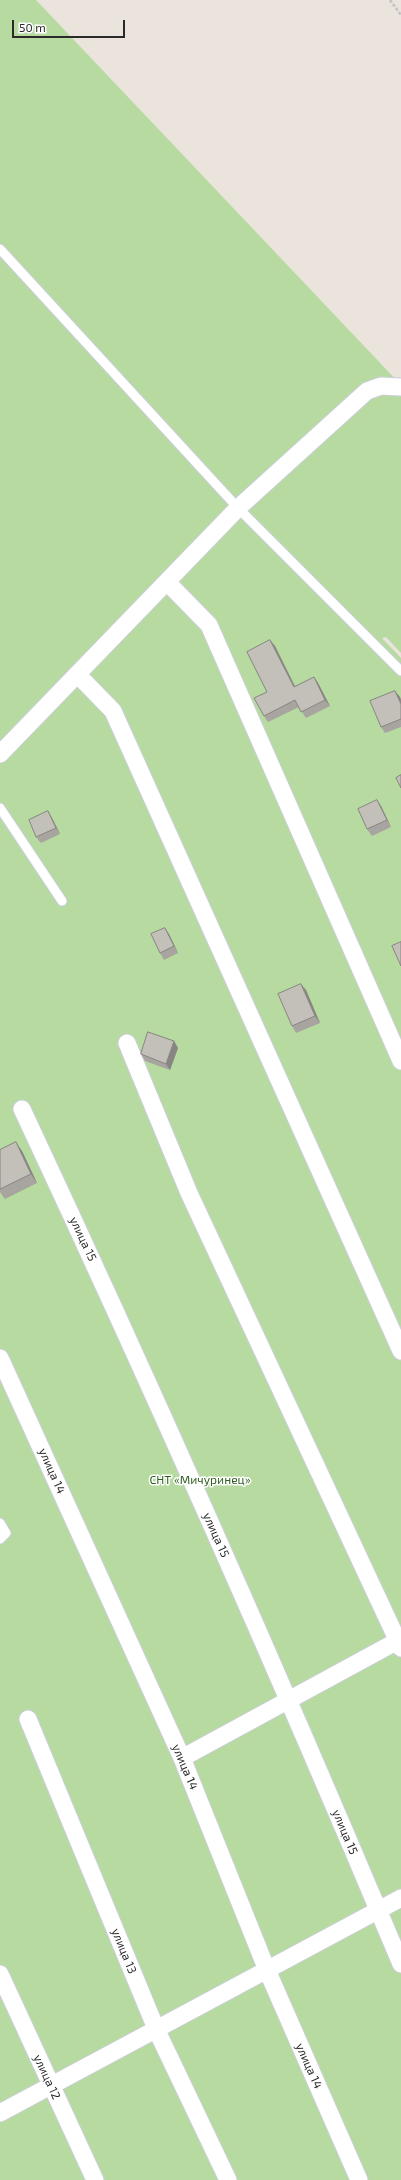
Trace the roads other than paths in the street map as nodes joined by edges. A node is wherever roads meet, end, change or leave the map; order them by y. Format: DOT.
graph roads {
  1 [pos="0,249"];
  2 [pos="401,386"];
  3 [pos="238,508"];
  4 [pos="167,582"];
  5 [pos="401,671"];
  6 [pos="77,674"];
  7 [pos="0,754"];
  8 [pos="0,808"];
  9 [pos="62,901"];
  10 [pos="127,1043"];
  11 [pos="401,1060"];
  12 [pos="22,1109"];
  13 [pos="401,1351"];
  14 [pos="0,1358"];
  15 [pos="0,1523"];
  16 [pos="0,1539"];
  17 [pos="400,1643"];
  18 [pos="289,1700"];
  19 [pos="28,1719"];
  20 [pos="182,1758"];
  21 [pos="401,1898"];
  22 [pos="379,1910"];
  23 [pos="401,1964"];
  24 [pos="267,1970"];
  25 [pos="0,1974"];
  26 [pos="157,2030"];
  27 [pos="51,2087"];
  28 [pos="0,2113"];
  29 [pos="95,2180"];
  30 [pos="228,2180"];
  31 [pos="359,2180"];
  1 -- 3 [label="lane"];
  2 -- 3 [label="street"];
  3 -- 4 [label="street"];
  3 -- 5 [label="lane"];
  4 -- 6 [label="street"];
  4 -- 11 [label="street"];
  6 -- 7 [label="street"];
  6 -- 13 [label="street"];
  8 -- 9 [label="lane"];
  10 -- 17 [label="street"];
  12 -- 18 [label="street, улица 15"];
  14 -- 20 [label="street, улица 14"];
  15 -- 16 [label="lane"];
  17 -- 18 [label="street"];
  18 -- 20 [label="street"];
  18 -- 22 [label="street, улица 15"];
  19 -- 26 [label="street, улица 13"];
  20 -- 24 [label="street, улица 14"];
  21 -- 22 [label="street"];
  22 -- 23 [label="street, улица 15"];
  22 -- 24 [label="street"];
  24 -- 26 [label="street"];
  24 -- 31 [label="street, улица 14"];
  25 -- 27 [label="street, улица 12"];
  26 -- 27 [label="street"];
  26 -- 30 [label="street, улица 13"];
  27 -- 28 [label="street"];
  27 -- 29 [label="street, улица 12"];
}
